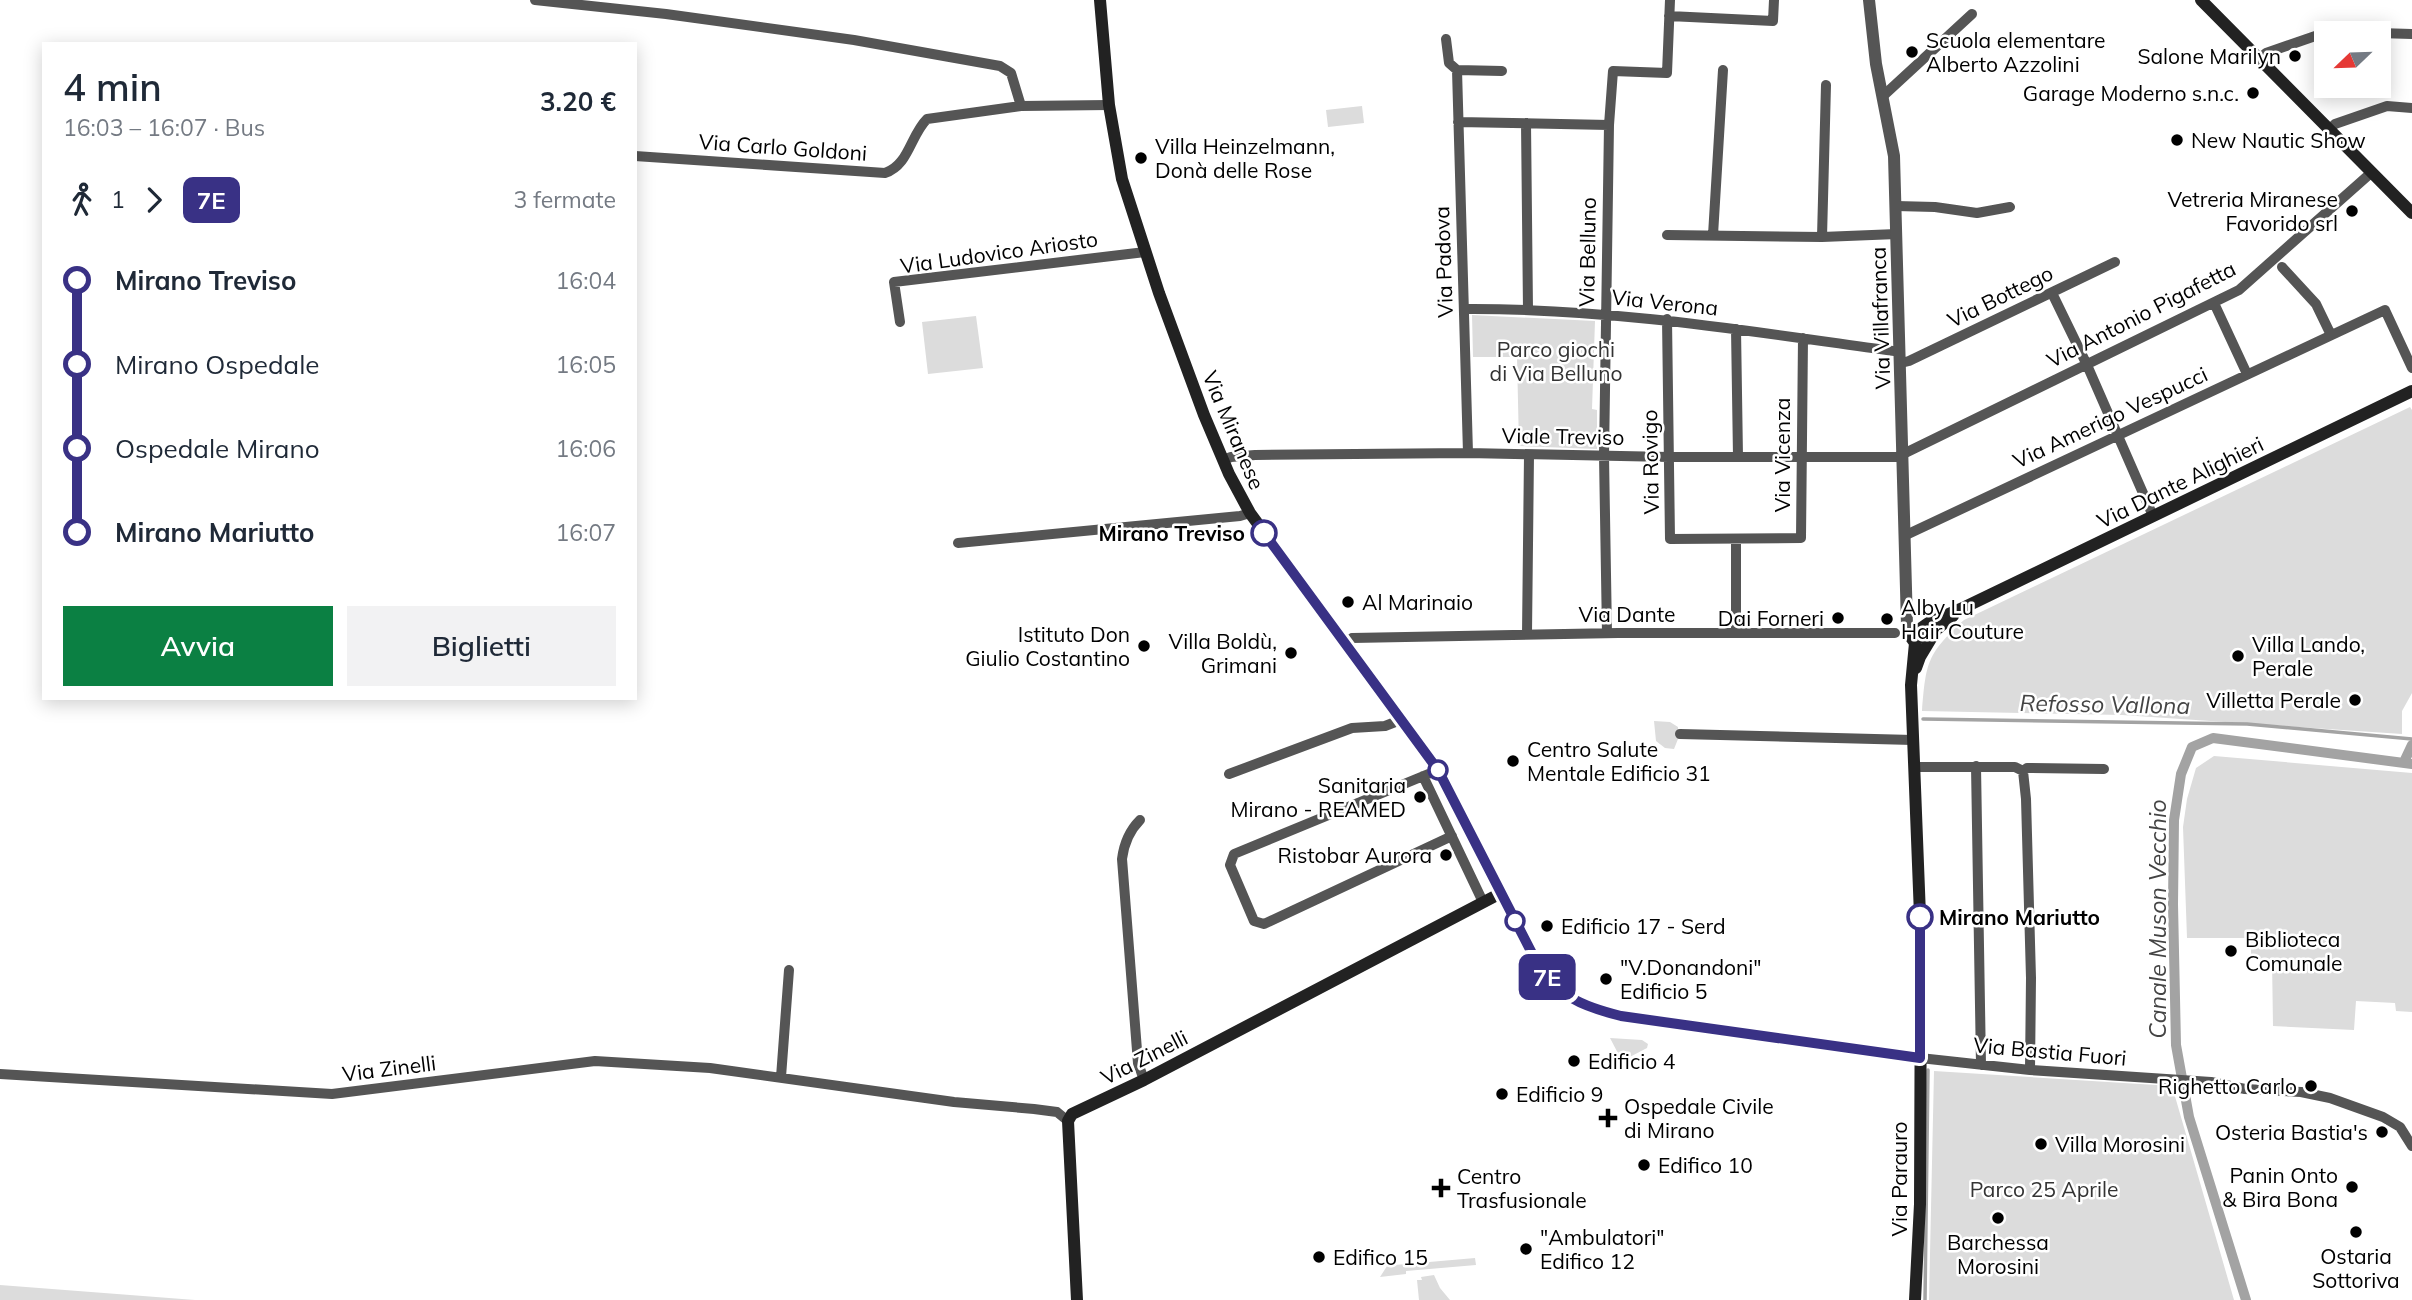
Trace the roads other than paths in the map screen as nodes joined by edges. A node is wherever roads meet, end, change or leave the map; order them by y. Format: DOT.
graph roads {
  1 [pos="535,0"];
  2 [pos="1100,0"];
  3 [pos="1670,0"];
  4 [pos="1774,0"];
  5 [pos="1868,0"];
  6 [pos="2201,0"];
  7 [pos="1972,14"];
  8 [pos="1670,16"];
  9 [pos="2391,33"];
  10 [pos="2412,34"];
  11 [pos="2314,36"];
  12 [pos="1446,39"];
  13 [pos="2259,59"];
  14 [pos="1457,70"];
  15 [pos="1502,71"];
  16 [pos="1723,71"];
  17 [pos="1826,85"];
  18 [pos="1883,96"];
  19 [pos="1109,105"];
  20 [pos="1021,106"];
  21 [pos="2412,108"];
  22 [pos="1458,121"];
  23 [pos="1526,123"];
  24 [pos="1609,125"];
  25 [pos="2330,129"];
  26 [pos="637,156"];
  27 [pos="2372,172"];
  28 [pos="1896,206"];
  29 [pos="2010,207"];
  30 [pos="2412,213"];
  31 [pos="1897,234"];
  32 [pos="1667,235"];
  33 [pos="1713,235"];
  34 [pos="1822,237"];
  35 [pos="1145,252"];
  36 [pos="2115,262"];
  37 [pos="2282,267"];
  38 [pos="2052,293"];
  39 [pos="2214,303"];
  40 [pos="1465,309"];
  41 [pos="1528,310"];
  42 [pos="1605,314"];
  43 [pos="1667,319"];
  44 [pos="900,322"];
  45 [pos="1736,329"];
  46 [pos="2331,335"];
  47 [pos="1803,338"];
  48 [pos="1900,358"];
  49 [pos="2087,365"];
  50 [pos="2412,368"];
  51 [pos="2247,374"];
  52 [pos="2412,391"];
  53 [pos="2117,435"];
  54 [pos="1468,453"];
  55 [pos="1529,455"];
  56 [pos="1903,455"];
  57 [pos="1604,456"];
  58 [pos="1669,457"];
  59 [pos="1738,457"];
  60 [pos="1801,457"];
  61 [pos="1223,460"];
  62 [pos="1250,513"];
  63 [pos="2153,516"];
  64 [pos="1906,535"];
  65 [pos="1736,539"];
  66 [pos="958,543"];
  67 [pos="1965,607"];
  68 [pos="1935,632"];
  69 [pos="1607,633"];
  70 [pos="1735,633"];
  71 [pos="1895,633"];
  72 [pos="1527,634"];
  73 [pos="1910,636"];
  74 [pos="1346,643"];
  75 [pos="1910,685"];
  76 [pos="1403,719"];
  77 [pos="1680,734"];
  78 [pos="1913,740"];
  79 [pos="1976,766"];
  80 [pos="1914,767"];
  81 [pos="2104,769"];
  82 [pos="1438,770"];
  83 [pos="2023,771"];
  84 [pos="1229,774"];
  85 [pos="1423,776"];
  86 [pos="1140,820"];
  87 [pos="1452,836"];
  88 [pos="1501,893"];
  89 [pos="1483,902"];
  90 [pos="789,970"];
  91 [pos="1920,1058"];
  92 [pos="1981,1065"];
  93 [pos="2030,1070"];
  94 [pos="0,1074"];
  95 [pos="781,1077"];
  96 [pos="1144,1080"];
  97 [pos="1068,1121"];
  98 [pos="2412,1146"];
  99 [pos="1077,1300"];
  100 [pos="1915,1300"];
  1 -- 20 [label="street"];
  2 -- 19 [label="main road, Via Miranese"];
  3 -- 8 [label="street, Via Belluno"];
  4 -- 8 [label="street"];
  5 -- 18 [label="street, Via Villafranca"];
  6 -- 13 [label="main road"];
  7 -- 18 [label="street"];
  8 -- 24 [label="street, Via Belluno"];
  9 -- 10 [label="street"];
  11 -- 13 [label="street"];
  12 -- 14 [label="street, Via Padova"];
  13 -- 25 [label="main road"];
  14 -- 15 [label="street"];
  14 -- 22 [label="street, Via Padova"];
  16 -- 33 [label="street"];
  17 -- 34 [label="street"];
  18 -- 28 [label="street, Via Villafranca"];
  19 -- 20 [label="street, Via Carlo Goldoni"];
  19 -- 35 [label="main road, Via Miranese"];
  20 -- 26 [label="street, Via Carlo Goldoni"];
  21 -- 25 [label="street"];
  22 -- 23 [label="street"];
  22 -- 40 [label="street, Via Padova"];
  23 -- 24 [label="street"];
  23 -- 41 [label="street"];
  24 -- 42 [label="street, Via Belluno"];
  25 -- 27 [label="main road"];
  27 -- 30 [label="main road"];
  27 -- 39 [label="street, Via Antonio Pigafetta"];
  28 -- 29 [label="street"];
  28 -- 31 [label="street, Via Villafranca"];
  31 -- 34 [label="street"];
  31 -- 48 [label="street, Via Villafranca"];
  32 -- 33 [label="street"];
  33 -- 34 [label="street"];
  35 -- 44 [label="street, Via Ludovico Ariosto"];
  35 -- 61 [label="main road, Via Miranese"];
  36 -- 38 [label="street, Via Bottego"];
  37 -- 46 [label="street"];
  38 -- 48 [label="street, Via Bottego"];
  38 -- 49 [label="street"];
  39 -- 49 [label="street, Via Antonio Pigafetta"];
  39 -- 51 [label="street"];
  40 -- 41 [label="street, Via Verona"];
  40 -- 54 [label="street, Via Padova"];
  41 -- 42 [label="street, Via Verona"];
  42 -- 43 [label="street, Via Verona"];
  42 -- 57 [label="street, Via Belluno"];
  43 -- 45 [label="street, Via Verona"];
  43 -- 58 [label="street, Via Rovigo"];
  45 -- 47 [label="street, Via Verona"];
  45 -- 59 [label="street, Via Verona"];
  46 -- 50 [label="street, Via Amerigo Vespucci"];
  46 -- 51 [label="street, Via Amerigo Vespucci"];
  47 -- 48 [label="street, Via Verona"];
  47 -- 60 [label="street, Via Vicenza"];
  48 -- 56 [label="street, Via Villafranca"];
  49 -- 53 [label="street"];
  49 -- 56 [label="street, Via Antonio Pigafetta"];
  51 -- 53 [label="street, Via Amerigo Vespucci"];
  52 -- 63 [label="main road, Via Dante Alighieri"];
  53 -- 63 [label="street"];
  53 -- 64 [label="street, Via Amerigo Vespucci"];
  54 -- 55 [label="street, Viale Treviso"];
  54 -- 61 [label="street, Viale Treviso"];
  55 -- 57 [label="street, Viale Treviso"];
  55 -- 72 [label="street"];
  56 -- 60 [label="street, Viale Treviso"];
  56 -- 64 [label="street, Via Villafranca"];
  57 -- 58 [label="street, Viale Treviso"];
  57 -- 69 [label="street, Via Belluno"];
  58 -- 59 [label="street, Viale Treviso"];
  58 -- 65 [label="street, Via Rovigo"];
  59 -- 60 [label="street, Viale Treviso"];
  60 -- 65 [label="street, Via Vicenza"];
  61 -- 62 [label="main road, Via Miranese"];
  62 -- 66 [label="street"];
  62 -- 74 [label="main road, Via Miranese"];
  63 -- 67 [label="main road, Via Dante Alighieri"];
  64 -- 73 [label="street, Via Villafranca"];
  65 -- 70 [label="street"];
  67 -- 68 [label="main road, Via Dante Alighieri"];
  67 -- 73 [label="main road, Via Dante Alighieri"];
  68 -- 73 [label="main road"];
  68 -- 75 [label="main road, Via Villafranca"];
  69 -- 70 [label="street, Via Dante"];
  69 -- 72 [label="street, Via Dante"];
  70 -- 71 [label="street, Via Dante"];
  71 -- 73 [label="street, Via Dante"];
  72 -- 74 [label="street, Via Dante"];
  73 -- 75 [label="main road, Via Villafranca"];
  74 -- 76 [label="main road, Via Miranese"];
  75 -- 78 [label="main road, Via Villafranca"];
  76 -- 82 [label="main road, Via Miranese"];
  76 -- 84 [label="street"];
  77 -- 78 [label="street"];
  78 -- 80 [label="main road, Via Villafranca"];
  79 -- 80 [label="street"];
  79 -- 83 [label="street"];
  79 -- 92 [label="street"];
  80 -- 91 [label="main road, Via Villafranca"];
  81 -- 83 [label="street"];
  82 -- 85 [label="street"];
  82 -- 88 [label="main road, Via Miranese"];
  83 -- 93 [label="street"];
  85 -- 87 [label="street"];
  85 -- 87 [label="street"];
  86 -- 96 [label="street"];
  87 -- 89 [label="street"];
  88 -- 89 [label="main road, Via Zinelli"];
  88 -- 91 [label="main road, Via Miranese"];
  89 -- 96 [label="main road, Via Zinelli"];
  90 -- 95 [label="street"];
  91 -- 92 [label="street, Via Bastia Fuori"];
  91 -- 100 [label="main road, Via Parauro"];
  92 -- 93 [label="street, Via Bastia Fuori"];
  93 -- 98 [label="street, Via Bastia Fuori"];
  94 -- 95 [label="street, Via Zinelli"];
  95 -- 97 [label="street, Via Zinelli"];
  96 -- 97 [label="main road, Via Zinelli"];
  97 -- 99 [label="main road"];
}
